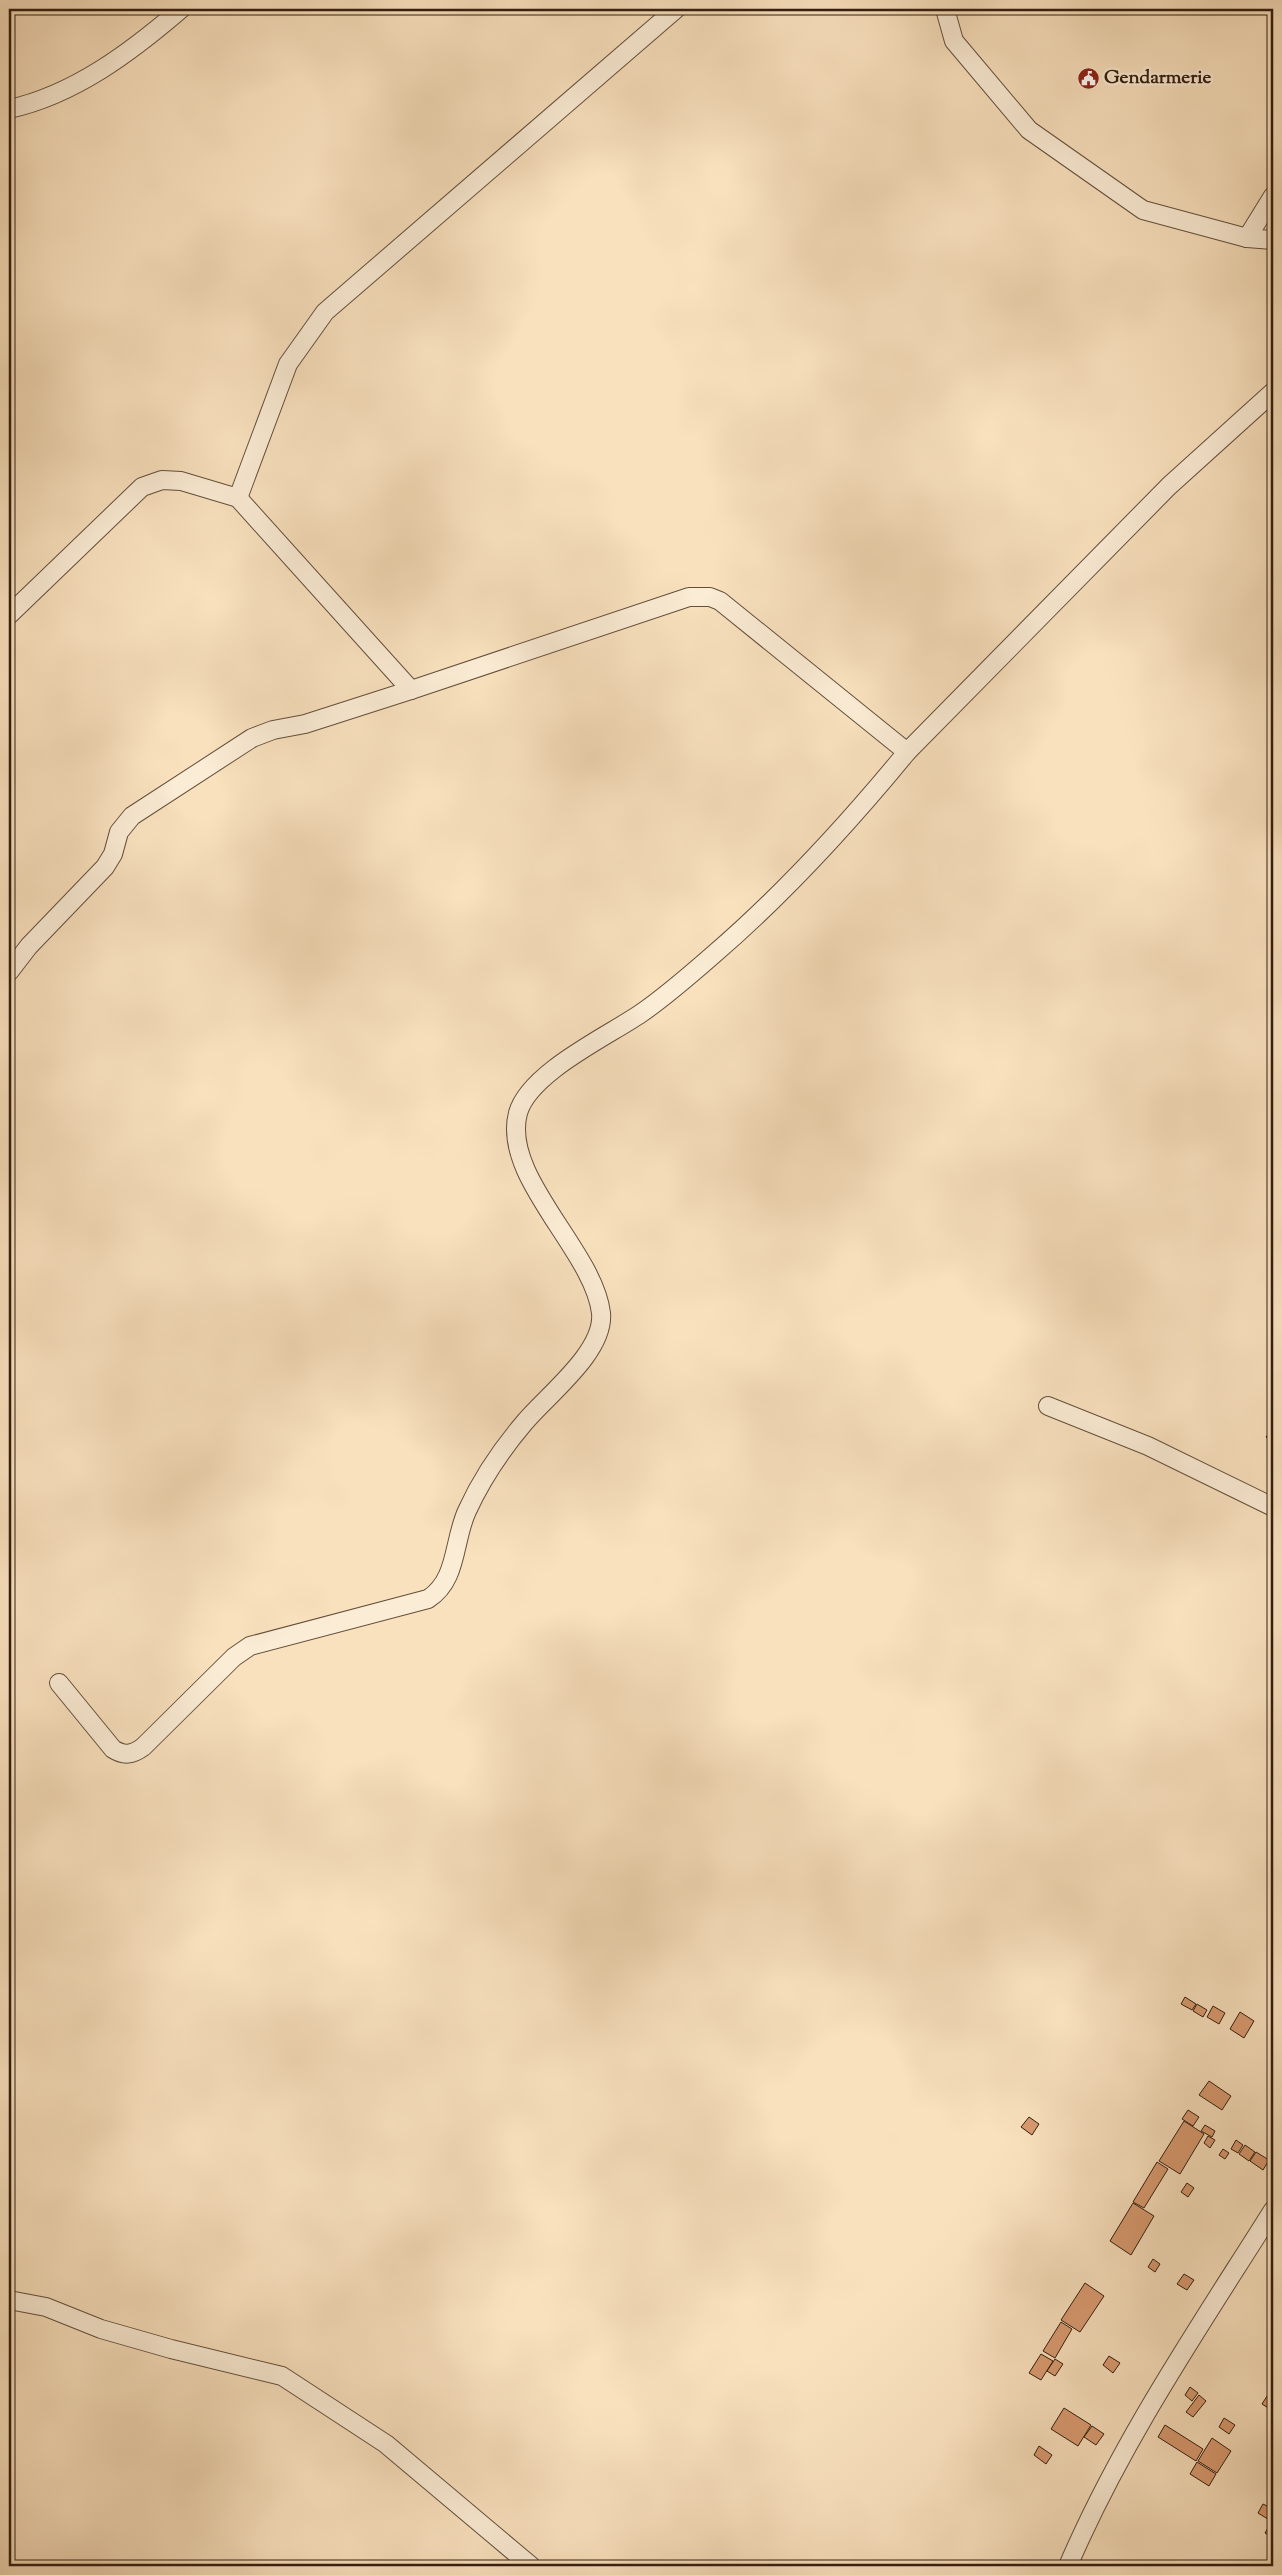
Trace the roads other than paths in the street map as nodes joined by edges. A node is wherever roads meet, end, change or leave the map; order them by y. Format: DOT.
graph roads {
  1 [pos="181,9"];
  2 [pos="676,9"];
  3 [pos="945,9"];
  4 [pos="9,109"];
  5 [pos="1273,196"];
  6 [pos="1247,238"];
  7 [pos="1273,240"];
  8 [pos="1273,392"];
  9 [pos="238,498"];
  10 [pos="9,615"];
  11 [pos="411,690"];
  12 [pos="907,752"];
  13 [pos="9,972"];
  14 [pos="1048,1406"];
  15 [pos="1273,1507"];
  16 [pos="59,1683"];
  17 [pos="1273,2210"];
  18 [pos="9,2300"];
  19 [pos="531,2566"];
  20 [pos="1068,2566"];
  1 -- 4 [label="street"];
  2 -- 9 [label="street"];
  3 -- 6 [label="street"];
  5 -- 6 [label="street"];
  6 -- 7 [label="street"];
  8 -- 12 [label="street"];
  9 -- 10 [label="street"];
  9 -- 11 [label="street"];
  11 -- 12 [label="street"];
  11 -- 13 [label="street"];
  12 -- 16 [label="street"];
  14 -- 15 [label="street"];
  17 -- 20 [label="street"];
  18 -- 19 [label="street"];
}
